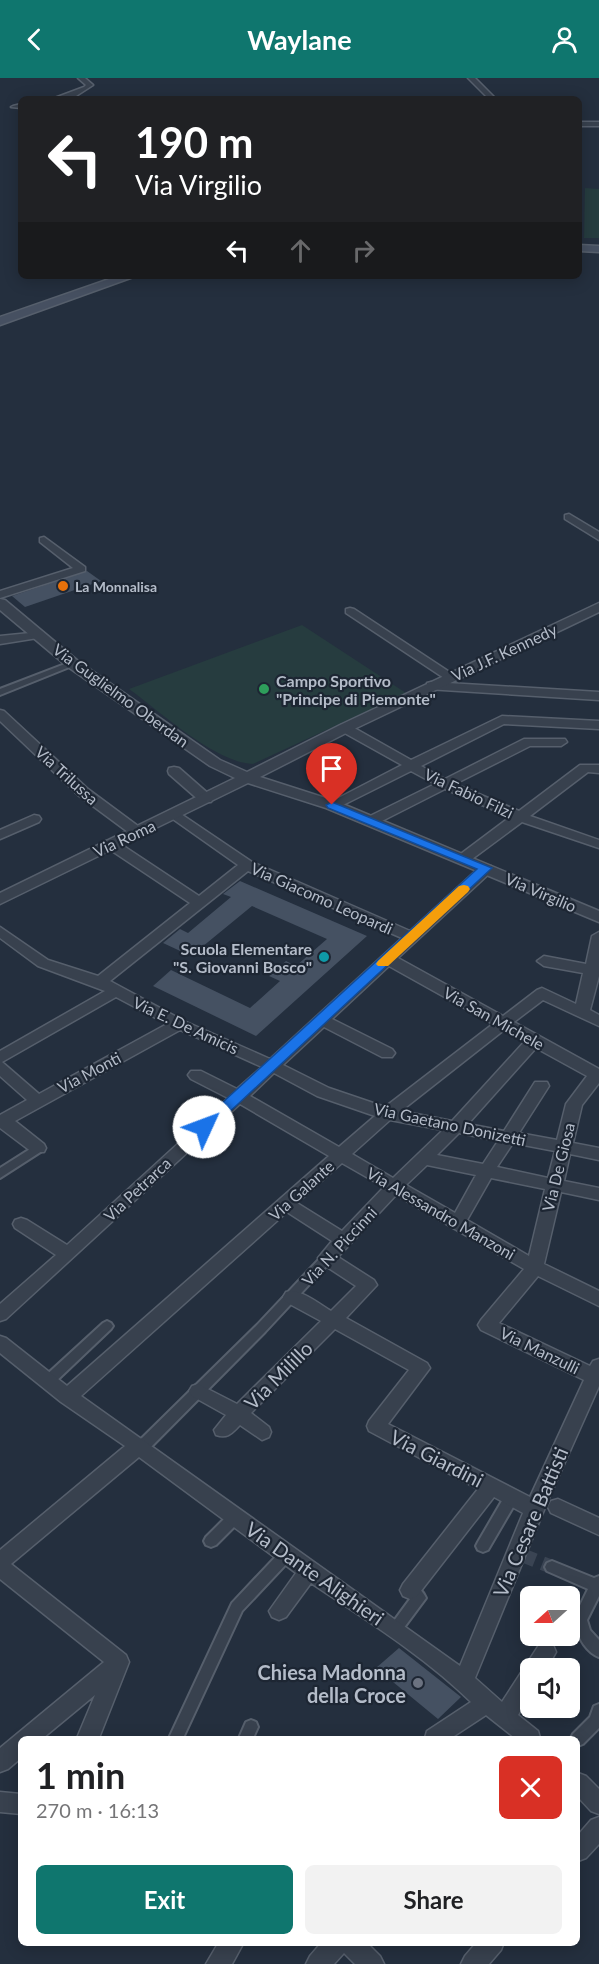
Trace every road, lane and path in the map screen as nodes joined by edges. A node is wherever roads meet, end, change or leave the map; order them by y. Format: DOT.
graph roads {
  1 [pos="81,78"];
  2 [pos="471,78"];
  3 [pos="71,96"];
  4 [pos="490,96"];
  5 [pos="582,124"];
  6 [pos="599,124"];
  7 [pos="582,248"];
  8 [pos="599,249"];
  9 [pos="121,279"];
  10 [pos="0,321"];
  11 [pos="569,517"];
  12 [pos="599,537"];
  13 [pos="44,540"];
  14 [pos="0,595"];
  15 [pos="0,603"];
  16 [pos="599,607"];
  17 [pos="350,611"];
  18 [pos="40,635"];
  19 [pos="0,640"];
  20 [pos="73,664"];
  21 [pos="451,677"];
  22 [pos="431,686"];
  23 [pos="0,692"];
  24 [pos="599,696"];
  25 [pos="0,714"];
  26 [pos="599,725"];
  27 [pos="345,728"];
  28 [pos="561,742"];
  29 [pos="412,765"];
  30 [pos="599,768"];
  31 [pos="174,771"];
  32 [pos="247,778"];
  33 [pos="444,784"];
  34 [pos="207,799"];
  35 [pos="332,805"];
  36 [pos="175,814"];
  37 [pos="521,817"];
  38 [pos="34,819"];
  39 [pos="372,821"];
  40 [pos="137,832"];
  41 [pos="0,835"];
  42 [pos="111,844"];
  43 [pos="599,844"];
  44 [pos="464,859"];
  45 [pos="246,865"];
  46 [pos="486,868"];
  47 [pos="0,899"];
  48 [pos="199,903"];
  49 [pos="599,917"];
  50 [pos="0,931"];
  51 [pos="599,936"];
  52 [pos="412,937"];
  53 [pos="388,958"];
  54 [pos="544,961"];
  55 [pos="596,970"];
  56 [pos="100,982"];
  57 [pos="115,991"];
  58 [pos="582,1012"];
  59 [pos="322,1020"];
  60 [pos="599,1021"];
  61 [pos="179,1024"];
  62 [pos="503,1024"];
  63 [pos="535,1041"];
  64 [pos="387,1053"];
  65 [pos="0,1058"];
  66 [pos="273,1066"];
  67 [pos="0,1067"];
  68 [pos="196,1075"];
  69 [pos="598,1076"];
  70 [pos="541,1086"];
  71 [pos="238,1096"];
  72 [pos="36,1100"];
  73 [pos="387,1114"];
  74 [pos="2,1120"];
  75 [pos="456,1127"];
  76 [pos="507,1137"];
  77 [pos="564,1147"];
  78 [pos="38,1148"];
  79 [pos="599,1154"];
  80 [pos="339,1155"];
  81 [pos="423,1158"];
  82 [pos="486,1172"];
  83 [pos="0,1174"];
  84 [pos="553,1185"];
  85 [pos="395,1186"];
  86 [pos="599,1194"];
  87 [pos="286,1204"];
  88 [pos="458,1222"];
  89 [pos="21,1224"];
  90 [pos="343,1240"];
  91 [pos="68,1254"];
  92 [pos="327,1258"];
  93 [pos="535,1267"];
  94 [pos="597,1296"];
  95 [pos="292,1297"];
  96 [pos="0,1314"];
  97 [pos="332,1320"];
  98 [pos="107,1326"];
  99 [pos="0,1343"];
  100 [pos="597,1371"];
  101 [pos="47,1382"];
  102 [pos="198,1391"];
  103 [pos="67,1397"];
  104 [pos="239,1414"];
  105 [pos="223,1430"];
  106 [pos="262,1432"];
  107 [pos="139,1446"];
  108 [pos="491,1486"];
  109 [pos="511,1498"];
  110 [pos="544,1504"];
  111 [pos="234,1516"];
  112 [pos="599,1527"];
  113 [pos="211,1541"];
  114 [pos="483,1546"];
  115 [pos="286,1555"];
  116 [pos="0,1565"];
  117 [pos="552,1567"];
  118 [pos="309,1571"];
  119 [pos="598,1584"];
  120 [pos="410,1590"];
  121 [pos="279,1611"];
  122 [pos="395,1629"];
  123 [pos="599,1651"];
  124 [pos="119,1662"];
  125 [pos="464,1681"];
  126 [pos="520,1693"];
  127 [pos="487,1703"];
  128 [pos="599,1711"];
  129 [pos="504,1718"];
  130 [pos="30,1736"];
  131 [pos="89,1736"];
  132 [pos="177,1736"];
  133 [pos="438,1736"];
  134 [pos="527,1736"];
  135 [pos="580,1737"];
  136 [pos="18,1747"];
  137 [pos="0,1762"];
  138 [pos="580,1785"];
  139 [pos="0,1802"];
  140 [pos="18,1804"];
  141 [pos="599,1804"];
  142 [pos="599,1828"];
  143 [pos="580,1848"];
  144 [pos="230,1946"];
  145 [pos="334,1946"];
  146 [pos="353,1946"];
  147 [pos="489,1946"];
  148 [pos="218,1964"];
  149 [pos="318,1964"];
  150 [pos="372,1964"];
  151 [pos="473,1964"];
  1 -- 3 [label="street"];
  2 -- 4 [label="street"];
  5 -- 6 [label="street"];
  7 -- 8 [label="main road"];
  9 -- 10 [label="main road"];
  11 -- 12 [label="street"];
  13 -- 14 [label="street"];
  15 -- 18 [label="street, Via Guglielmo Oberdan"];
  16 -- 21 [label="street, Via J.F. Kennedy"];
  17 -- 21 [label="street"];
  18 -- 19 [label="street"];
  18 -- 20 [label="street, Via Guglielmo Oberdan"];
  20 -- 23 [label="street"];
  20 -- 32 [label="street, Via Guglielmo Oberdan"];
  21 -- 22 [label="street, Via J.F. Kennedy"];
  22 -- 24 [label="street"];
  22 -- 27 [label="street, Via J.F. Kennedy"];
  25 -- 40 [label="street, Via Trilussa"];
  26 -- 29 [label="street"];
  27 -- 29 [label="street, Via Fabio Filzi"];
  27 -- 32 [label="street, Via J.F. Kennedy"];
  28 -- 33 [label="street"];
  29 -- 33 [label="street, Via Fabio Filzi"];
  29 -- 35 [label="street"];
  30 -- 37 [label="street"];
  31 -- 34 [label="street"];
  32 -- 34 [label="street, Via Roma"];
  32 -- 35 [label="street, Via Virgilio"];
  33 -- 37 [label="street, Via Fabio Filzi"];
  33 -- 39 [label="street"];
  34 -- 36 [label="street, Via Roma"];
  35 -- 39 [label="street, Via Virgilio"];
  36 -- 40 [label="street, Via Roma"];
  36 -- 45 [label="street, Via Giacomo Leopardi"];
  37 -- 43 [label="street, Via Fabio Filzi"];
  37 -- 44 [label="street"];
  38 -- 41 [label="street"];
  39 -- 44 [label="street, Via Virgilio"];
  40 -- 42 [label="street, Via Roma"];
  42 -- 47 [label="street, Via Roma"];
  42 -- 48 [label="street"];
  44 -- 46 [label="street, Via Virgilio"];
  45 -- 48 [label="street"];
  45 -- 52 [label="street, Via Giacomo Leopardi"];
  46 -- 49 [label="street, Via Virgilio"];
  46 -- 52 [label="street, Via Petrarca"];
  48 -- 56 [label="street"];
  50 -- 56 [label="street, Via E. De Amicis"];
  51 -- 55 [label="street"];
  52 -- 53 [label="street, Via Petrarca"];
  53 -- 59 [label="street, Via Petrarca"];
  53 -- 62 [label="street, Via San Michele"];
  54 -- 55 [label="street"];
  55 -- 58 [label="street"];
  56 -- 57 [label="street, Via E. De Amicis"];
  57 -- 61 [label="street, Via E. De Amicis"];
  57 -- 65 [label="street"];
  58 -- 60 [label="street"];
  58 -- 62 [label="street, Via Galante"];
  59 -- 64 [label="street"];
  59 -- 66 [label="street, Via Petrarca"];
  61 -- 66 [label="street, Via E. De Amicis"];
  61 -- 72 [label="street, Via Monti"];
  62 -- 63 [label="street, Via San Michele"];
  62 -- 73 [label="street, Via Galante"];
  63 -- 69 [label="street, Via San Michele"];
  63 -- 75 [label="street, Via N. Piccinni"];
  66 -- 71 [label="street, Via Petrarca"];
  66 -- 73 [label="street, Via Gaetano Donizetti"];
  67 -- 72 [label="street"];
  68 -- 71 [label="street, Via Alessandro Manzoni"];
  69 -- 77 [label="street, Via De Giosa"];
  70 -- 76 [label="street"];
  71 -- 80 [label="street, Via Alessandro Manzoni"];
  71 -- 91 [label="street, Via Petrarca"];
  72 -- 74 [label="street, Via Monti"];
  73 -- 75 [label="street, Via Gaetano Donizetti"];
  73 -- 80 [label="street, Via Galante"];
  74 -- 78 [label="street"];
  75 -- 76 [label="street, Via Gaetano Donizetti"];
  75 -- 81 [label="street, Via N. Piccinni"];
  76 -- 77 [label="street, Via Gaetano Donizetti"];
  76 -- 82 [label="street"];
  77 -- 79 [label="street, Via Gaetano Donizetti"];
  77 -- 84 [label="street, Via De Giosa"];
  78 -- 83 [label="street"];
  80 -- 85 [label="street, Via Alessandro Manzoni"];
  80 -- 87 [label="street, Via Galante"];
  81 -- 82 [label="street"];
  81 -- 85 [label="street, Via N. Piccinni"];
  82 -- 84 [label="street"];
  82 -- 88 [label="street"];
  84 -- 86 [label="street"];
  84 -- 93 [label="street, Via De Giosa"];
  85 -- 88 [label="street, Via Alessandro Manzoni"];
  85 -- 90 [label="street, Via N. Piccinni"];
  87 -- 90 [label="street"];
  87 -- 103 [label="street, Via Galante"];
  88 -- 93 [label="street, Via Alessandro Manzoni"];
  89 -- 91 [label="street"];
  90 -- 92 [label="street, Via N. Piccinni"];
  91 -- 96 [label="street, Via Petrarca"];
  92 -- 95 [label="street, Via N. Piccinni"];
  92 -- 97 [label="street, Via Milillo"];
  93 -- 94 [label="street, Via Alessandro Manzoni"];
  93 -- 100 [label="street, Via Manzulli"];
  95 -- 97 [label="street, Via Giardini"];
  95 -- 102 [label="street, Via N. Piccinni"];
  97 -- 104 [label="street, Via Milillo"];
  97 -- 108 [label="street, Via Giardini"];
  98 -- 101 [label="street"];
  99 -- 101 [label="street, Via Dante Alighieri"];
  100 -- 110 [label="street, Via Cesare Battisti"];
  101 -- 103 [label="street, Via Dante Alighieri"];
  102 -- 104 [label="street"];
  102 -- 107 [label="street, Via N. Piccinni"];
  103 -- 107 [label="street, Via Dante Alighieri"];
  104 -- 105 [label="street, Via Milillo"];
  104 -- 106 [label="street"];
  107 -- 111 [label="street, Via Dante Alighieri"];
  107 -- 116 [label="street"];
  108 -- 110 [label="street, Via Giardini"];
  108 -- 120 [label="street"];
  109 -- 114 [label="street"];
  110 -- 112 [label="street, Via Giardini"];
  110 -- 125 [label="street, Via Cesare Battisti"];
  111 -- 113 [label="street"];
  111 -- 115 [label="street, Via Dante Alighieri"];
  115 -- 118 [label="street, Via Dante Alighieri"];
  115 -- 132 [label="street"];
  116 -- 124 [label="street"];
  117 -- 119 [label="street"];
  118 -- 121 [label="street"];
  118 -- 122 [label="street, Via Dante Alighieri"];
  119 -- 123 [label="street"];
  120 -- 122 [label="street"];
  122 -- 125 [label="street, Via Dante Alighieri"];
  124 -- 130 [label="street"];
  124 -- 131 [label="street"];
  125 -- 127 [label="street, Via Dante Alighieri"];
  126 -- 129 [label="street"];
  127 -- 129 [label="street, Via Dante Alighieri"];
  127 -- 133 [label="street"];
  128 -- 135 [label="street"];
  129 -- 134 [label="street, Via Dante Alighieri"];
  136 -- 137 [label="street"];
  138 -- 141 [label="street"];
  139 -- 140 [label="street"];
  142 -- 143 [label="street"];
  144 -- 148 [label="street"];
  145 -- 149 [label="street"];
  146 -- 150 [label="street"];
  147 -- 151 [label="street"];
}
